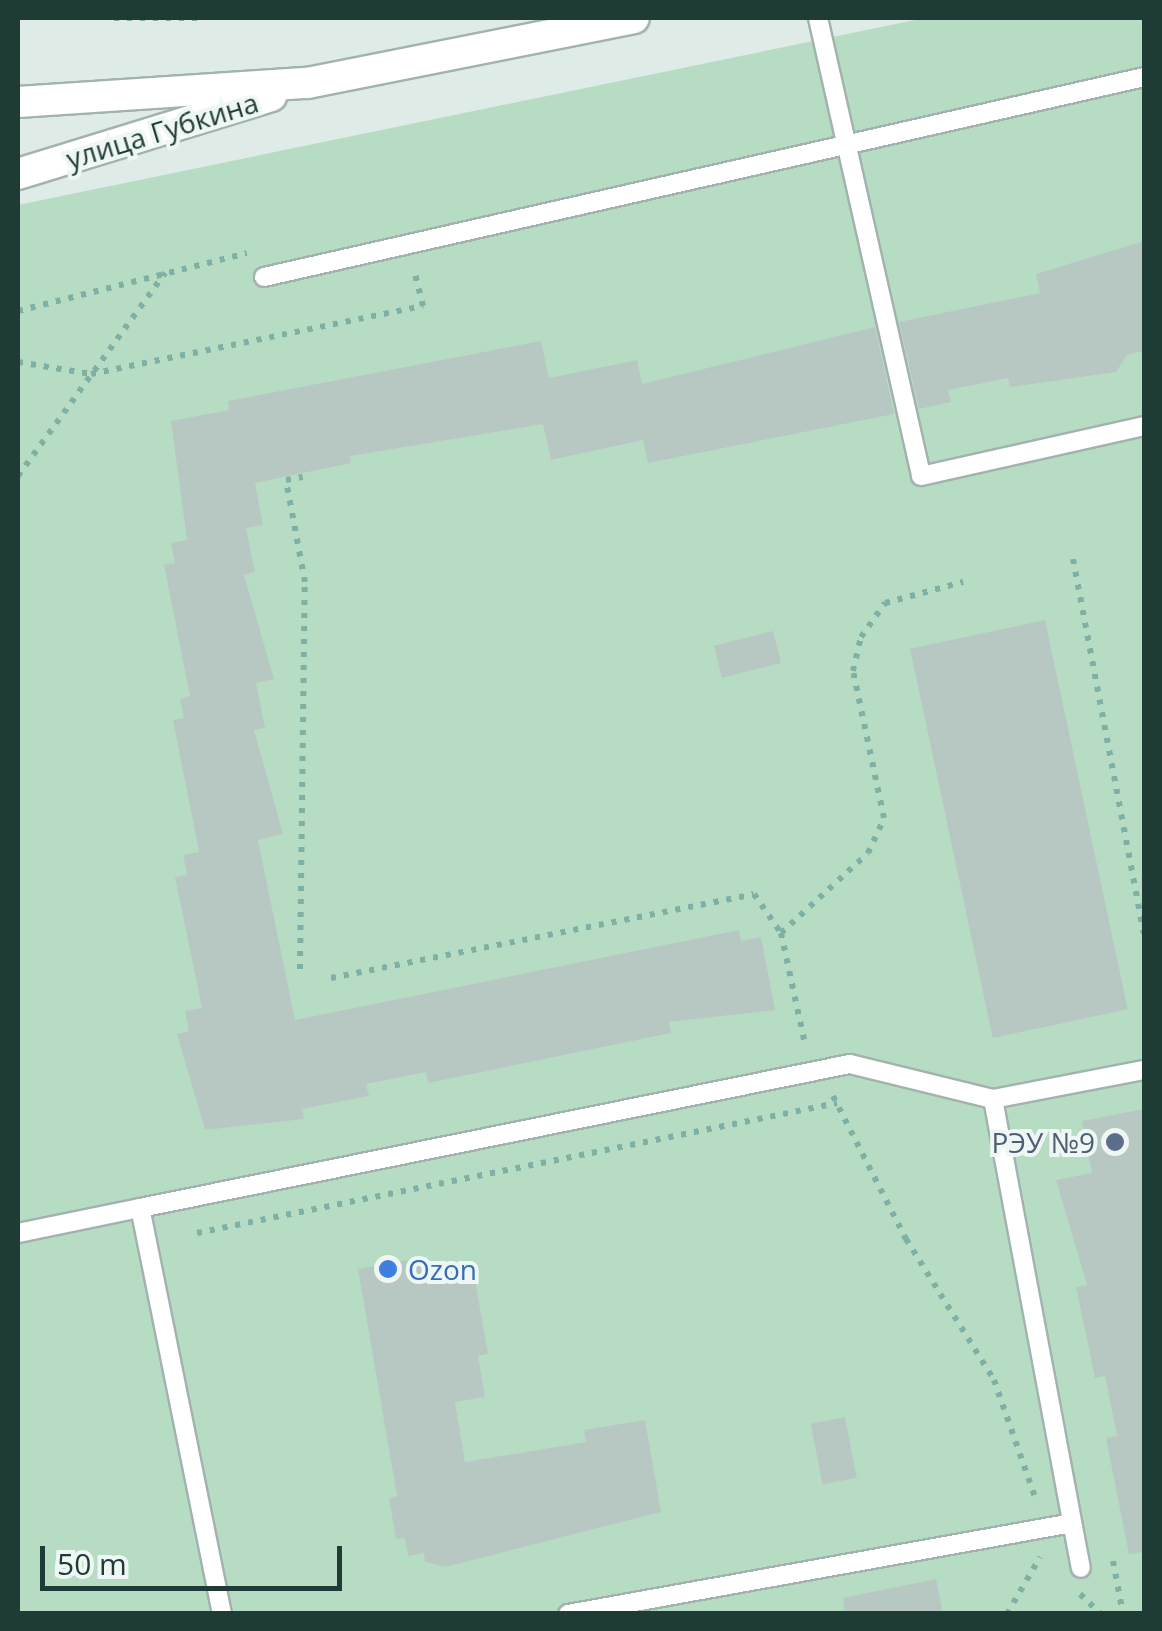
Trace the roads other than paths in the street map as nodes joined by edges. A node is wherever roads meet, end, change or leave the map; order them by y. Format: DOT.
graph roads {
  1 [pos="634,18"];
  2 [pos="818,18"];
  3 [pos="1144,77"];
  4 [pos="307,84"];
  5 [pos="18,102"];
  6 [pos="848,142"];
  7 [pos="18,174"];
  8 [pos="264,277"];
  9 [pos="1144,426"];
  10 [pos="1144,1070"];
  11 [pos="993,1099"];
  12 [pos="140,1208"];
  13 [pos="18,1233"];
  14 [pos="1072,1523"];
  15 [pos="1080,1568"];
  16 [pos="222,1614"];
  17 [pos="568,1614"];
  1 -- 4 [label="main road, улица Губкина"];
  2 -- 6 [label="lane"];
  3 -- 6 [label="lane"];
  4 -- 5 [label="main road, улица Губкина"];
  4 -- 7 [label="main road, улица Губкина"];
  6 -- 8 [label="lane"];
  6 -- 9 [label="lane"];
  10 -- 11 [label="lane"];
  11 -- 12 [label="lane"];
  11 -- 14 [label="lane"];
  12 -- 13 [label="lane"];
  12 -- 16 [label="lane"];
  14 -- 15 [label="lane"];
  14 -- 17 [label="lane"];
}
